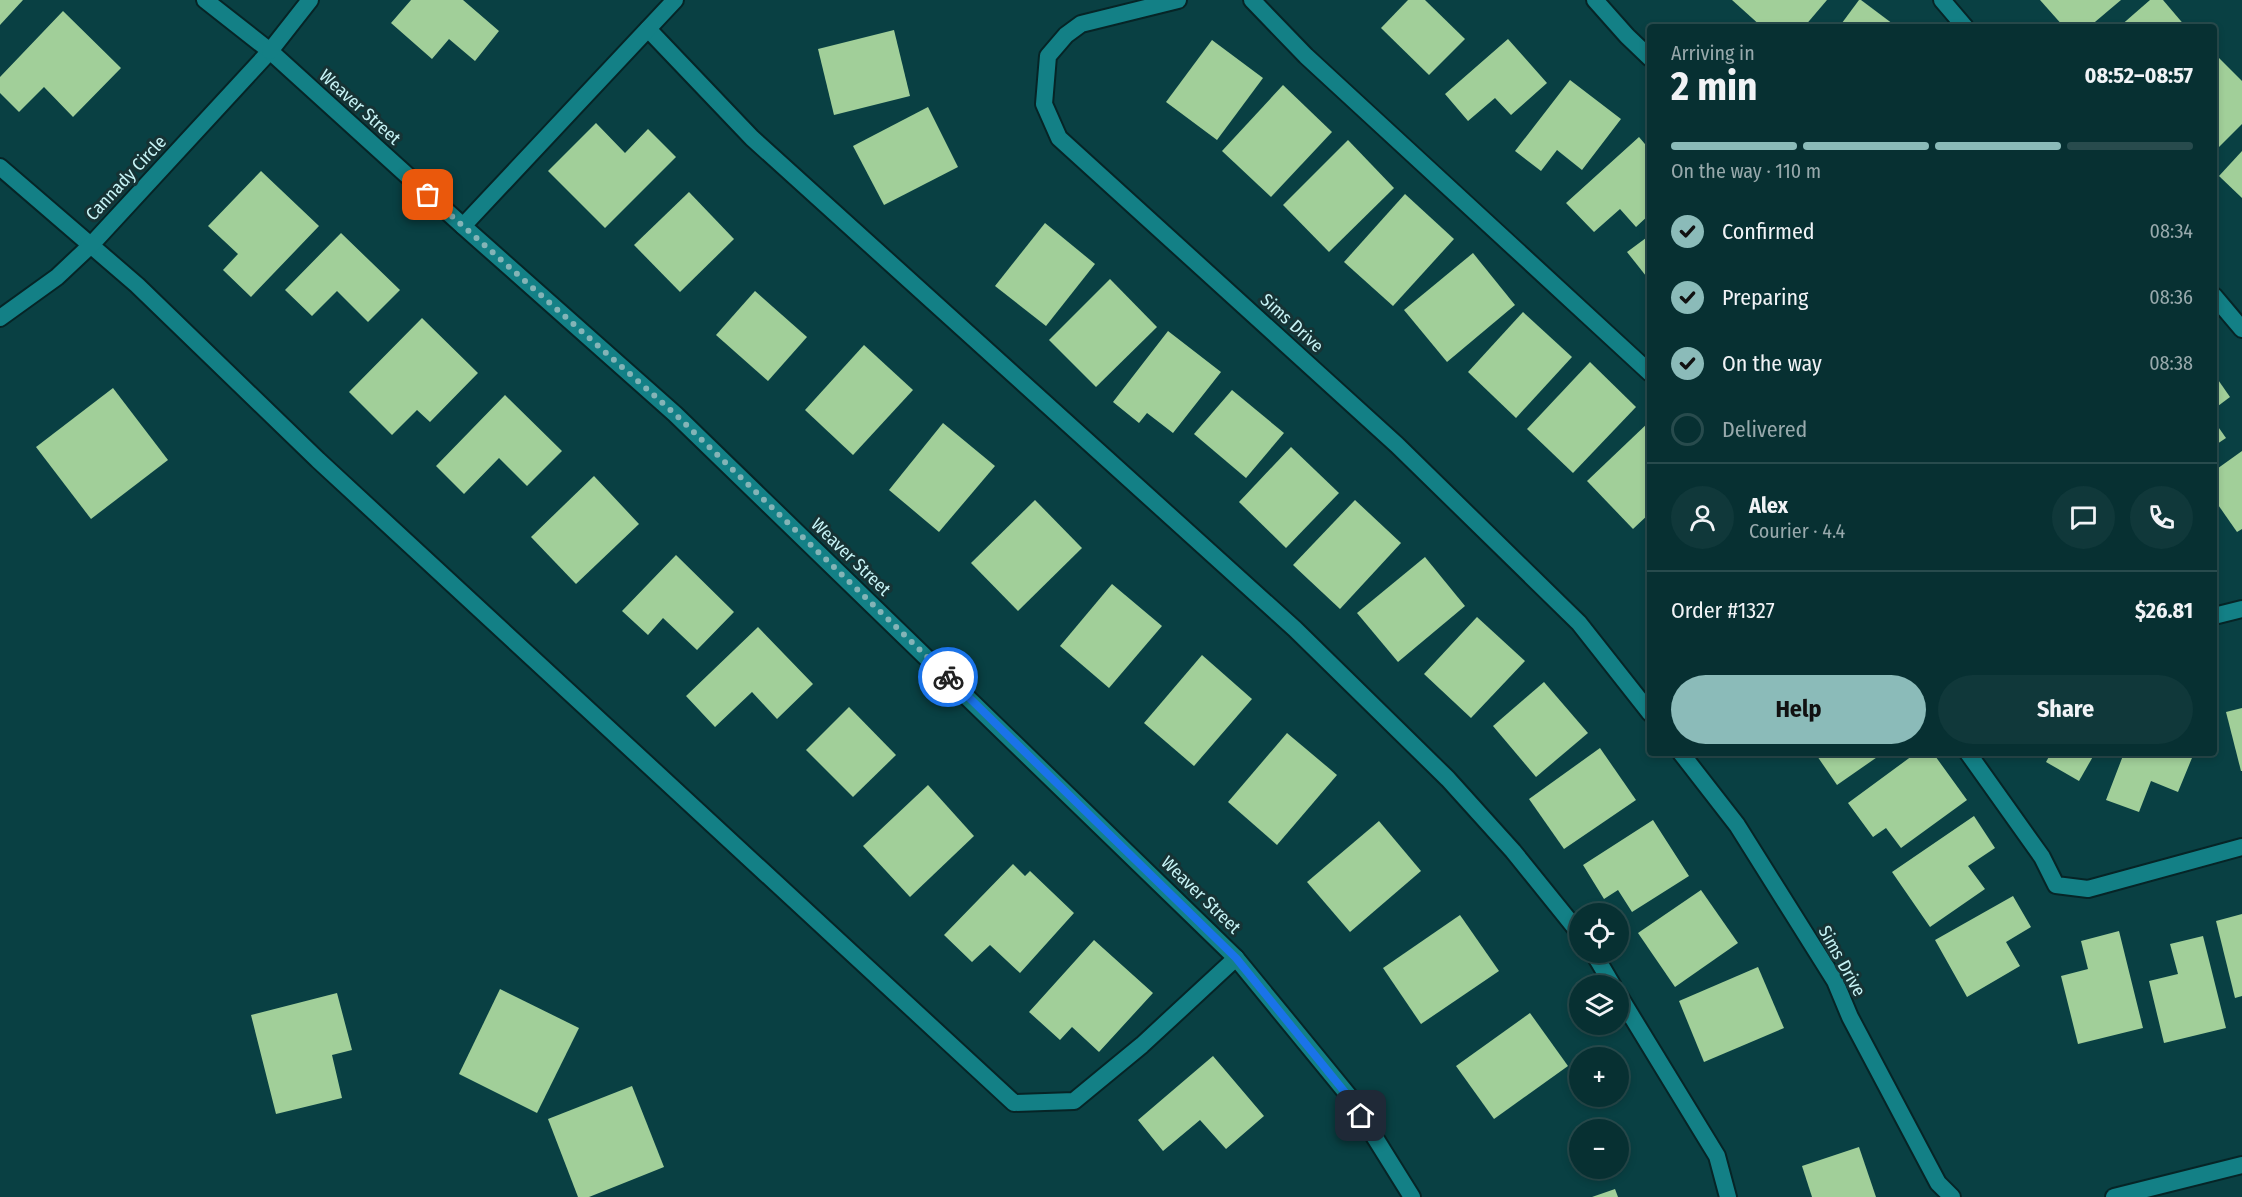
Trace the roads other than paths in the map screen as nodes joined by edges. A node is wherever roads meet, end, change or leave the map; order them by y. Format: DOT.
graph roads {
  1 [pos="205,0"];
  2 [pos="310,0"];
  3 [pos="675,0"];
  4 [pos="1178,0"];
  5 [pos="1252,0"];
  6 [pos="1595,0"];
  7 [pos="1942,0"];
  8 [pos="1962,24"];
  9 [pos="648,29"];
  10 [pos="270,51"];
  11 [pos="1647,55"];
  12 [pos="0,167"];
  13 [pos="463,226"];
  14 [pos="91,245"];
  15 [pos="2217,300"];
  16 [pos="0,318"];
  17 [pos="2242,329"];
  18 [pos="1647,370"];
  19 [pos="2242,609"];
  20 [pos="2217,615"];
  21 [pos="1647,709"];
  22 [pos="1683,756"];
  23 [pos="1970,756"];
  24 [pos="2242,847"];
  25 [pos="1569,920"];
  26 [pos="1236,958"];
  27 [pos="1629,1012"];
  28 [pos="2242,1165"];
  29 [pos="1412,1197"];
  30 [pos="1728,1197"];
  31 [pos="1952,1197"];
  32 [pos="2114,1197"];
  1 -- 10 [label="street, Weaver Street"];
  2 -- 10 [label="street, Cannady Circle"];
  3 -- 9 [label="street"];
  4 -- 21 [label="street, Sims Drive"];
  5 -- 18 [label="street"];
  6 -- 11 [label="street"];
  7 -- 8 [label="street"];
  9 -- 13 [label="street"];
  9 -- 25 [label="street"];
  10 -- 13 [label="street, Weaver Street"];
  10 -- 14 [label="street, Cannady Circle"];
  12 -- 14 [label="street"];
  13 -- 26 [label="street, Weaver Street"];
  14 -- 16 [label="street, Cannady Circle"];
  14 -- 26 [label="street"];
  15 -- 17 [label="street"];
  19 -- 20 [label="street"];
  22 -- 31 [label="street, Sims Drive"];
  23 -- 24 [label="street"];
  26 -- 29 [label="street, Weaver Street"];
  27 -- 30 [label="street"];
  28 -- 32 [label="street"];
}
